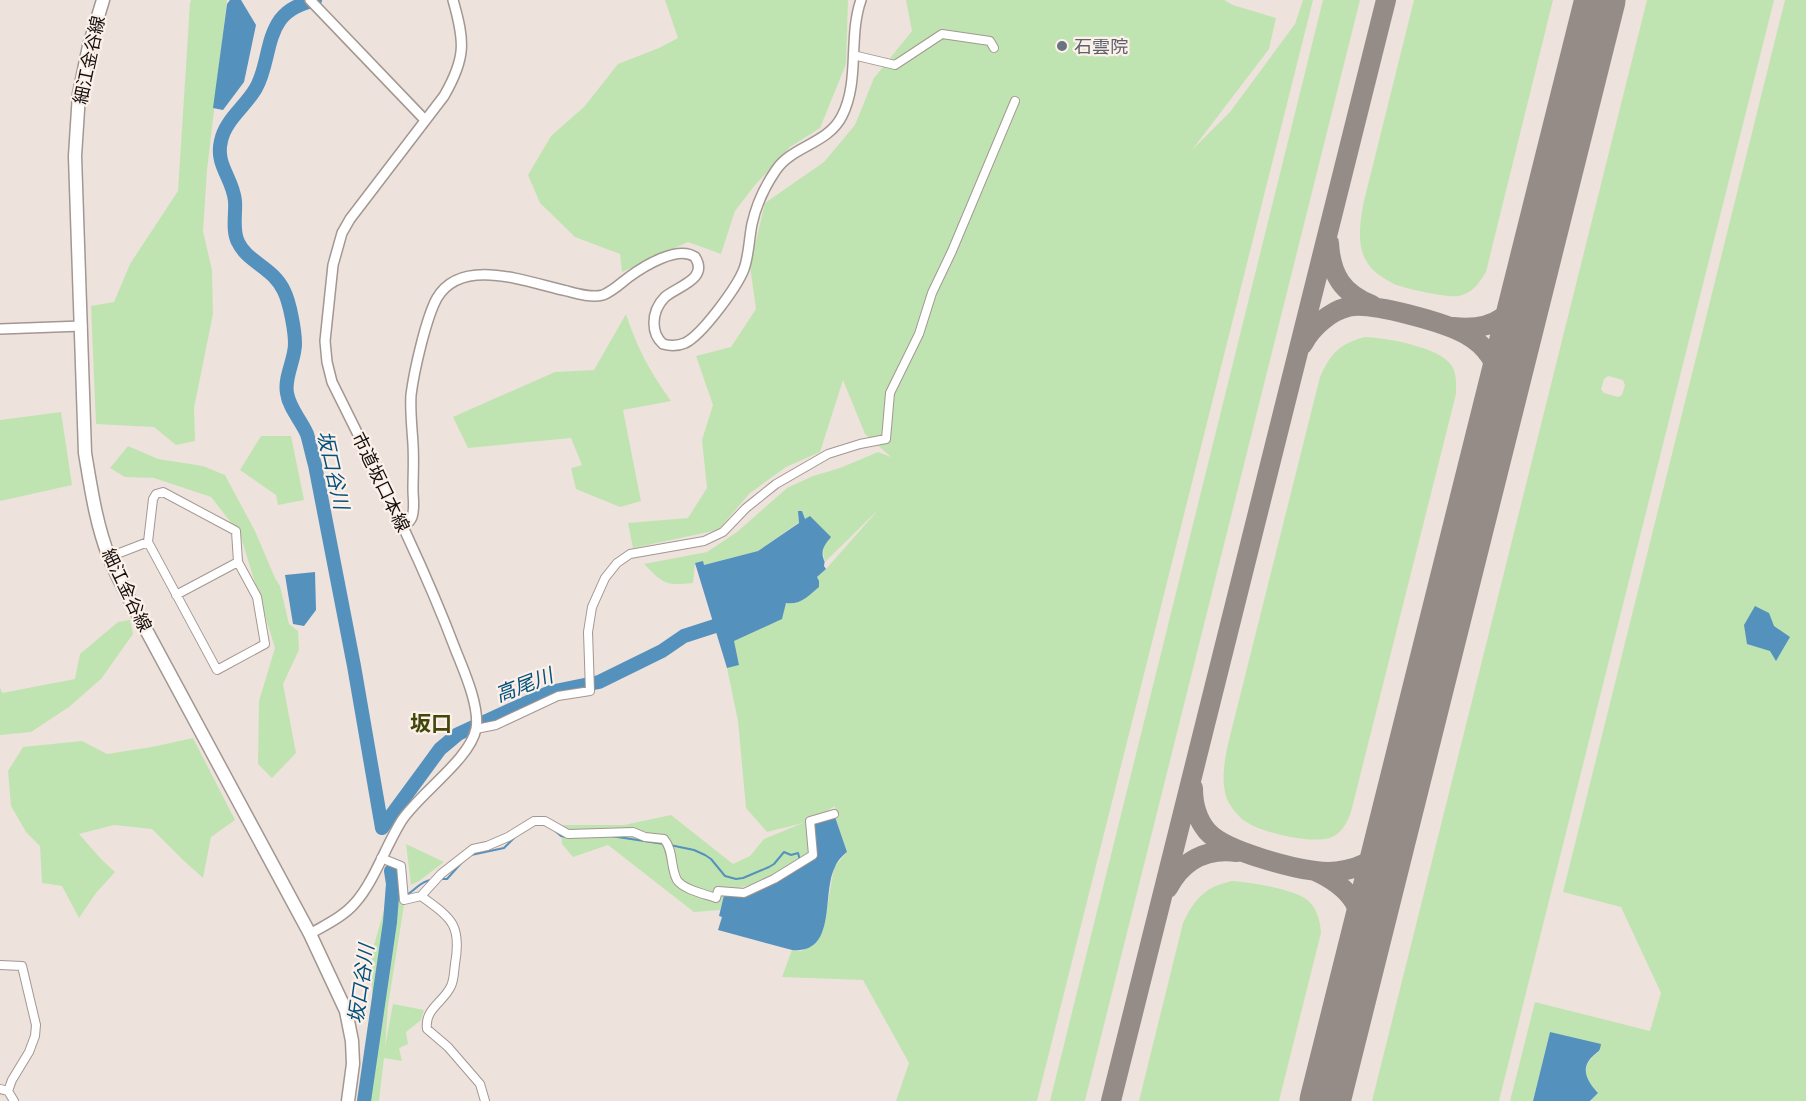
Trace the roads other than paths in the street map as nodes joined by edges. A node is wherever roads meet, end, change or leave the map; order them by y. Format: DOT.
graph roads {
  1 [pos="453,0"];
  2 [pos="861,0"];
  3 [pos="103,2"];
  4 [pos="313,3"];
  5 [pos="994,48"];
  6 [pos="853,55"];
  7 [pos="1015,101"];
  8 [pos="425,120"];
  9 [pos="82,326"];
  10 [pos="0,328"];
  11 [pos="403,527"];
  12 [pos="148,542"];
  13 [pos="109,557"];
  14 [pos="238,562"];
  15 [pos="177,595"];
  16 [pos="476,729"];
  17 [pos="834,814"];
  18 [pos="381,858"];
  19 [pos="421,896"];
  20 [pos="310,934"];
  21 [pos="0,965"];
  22 [pos="4,1090"];
  23 [pos="14,1101"];
  24 [pos="348,1101"];
  25 [pos="485,1101"];
  1 -- 8 [label="street, 市道坂口本線"];
  2 -- 6 [label="street"];
  3 -- 9 [label="main road, 細江金谷線"];
  4 -- 8 [label="street"];
  5 -- 6 [label="street"];
  6 -- 11 [label="street"];
  7 -- 16 [label="street"];
  8 -- 11 [label="street, 市道坂口本線"];
  9 -- 10 [label="street"];
  9 -- 13 [label="main road, 細江金谷線"];
  11 -- 16 [label="street, 市道坂口本線"];
  12 -- 13 [label="street"];
  12 -- 14 [label="street"];
  12 -- 15 [label="street"];
  13 -- 20 [label="main road, 細江金谷線"];
  14 -- 15 [label="street"];
  14 -- 15 [label="street"];
  16 -- 18 [label="street, 市道坂口本線"];
  17 -- 19 [label="street"];
  18 -- 19 [label="street"];
  18 -- 20 [label="street, 市道坂口本線"];
  19 -- 25 [label="street"];
  20 -- 24 [label="main road, 細江金谷線"];
  21 -- 22 [label="street"];
  22 -- 23 [label="street"];
}
